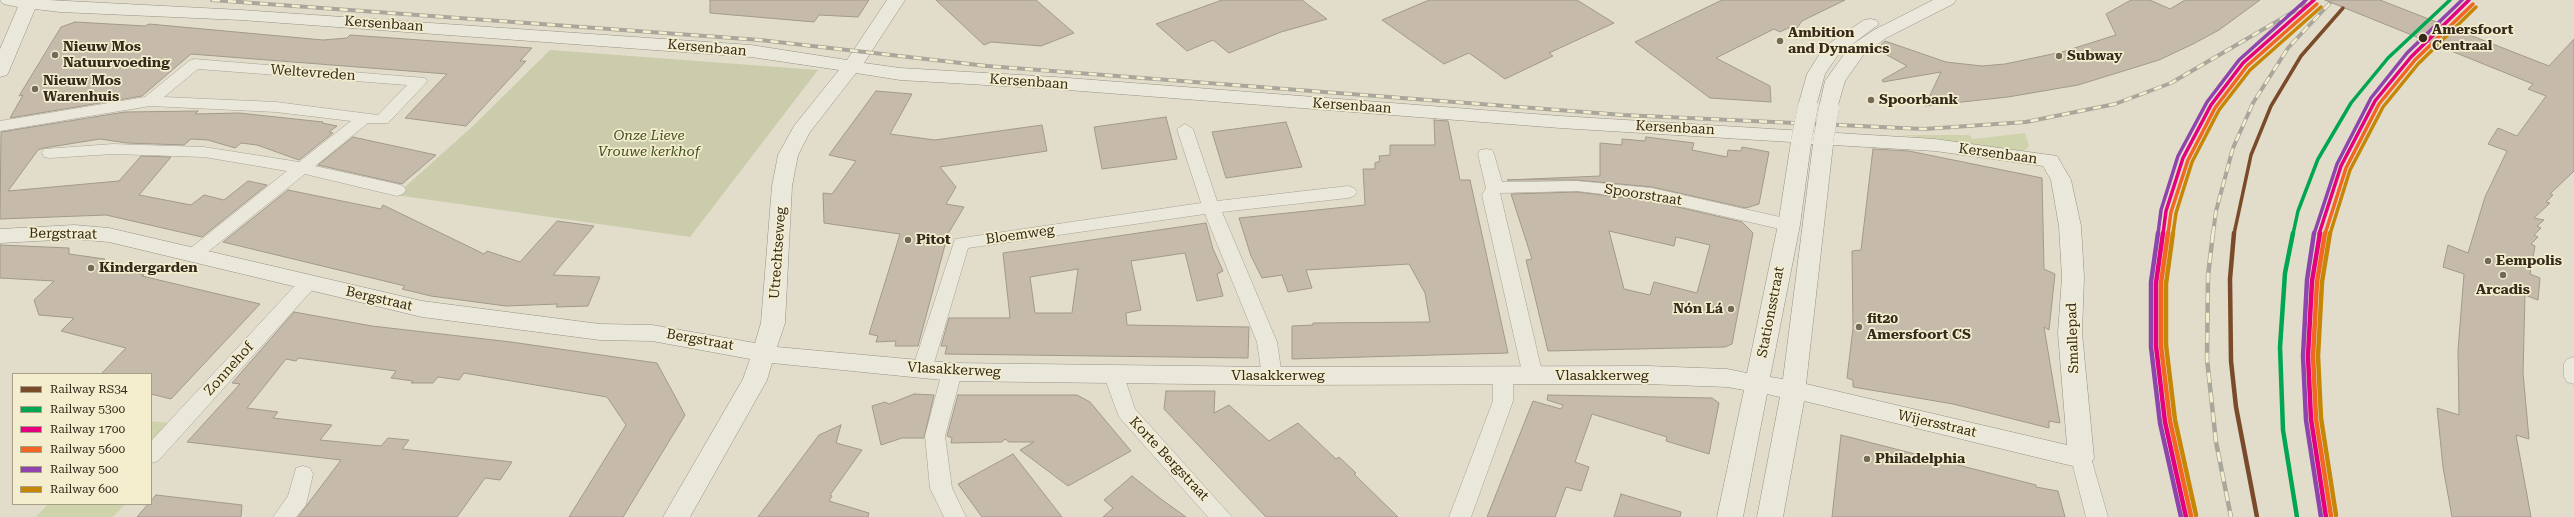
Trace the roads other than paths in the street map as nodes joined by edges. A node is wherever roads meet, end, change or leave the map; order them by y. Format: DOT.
graph roads {
  1 [pos="8,0"];
  2 [pos="896,0"];
  3 [pos="1918,0"];
  4 [pos="1947,0"];
  5 [pos="30,1"];
  6 [pos="57,3"];
  7 [pos="0,11"];
  8 [pos="18,26"];
  9 [pos="2,61"];
  10 [pos="852,66"];
  11 [pos="150,101"];
  12 [pos="365,118"];
  13 [pos="0,126"];
  14 [pos="1185,129"];
  15 [pos="50,153"];
  16 [pos="1486,154"];
  17 [pos="2050,161"];
  18 [pos="300,168"];
  19 [pos="1496,188"];
  20 [pos="397,190"];
  21 [pos="1348,192"];
  22 [pos="1211,207"];
  23 [pos="1788,225"];
  24 [pos="0,236"];
  25 [pos="193,255"];
  26 [pos="308,283"];
  27 [pos="762,352"];
  28 [pos="2574,364"];
  29 [pos="922,370"];
  30 [pos="952,372"];
  31 [pos="1114,376"];
  32 [pos="1272,376"];
  33 [pos="1533,376"];
  34 [pos="1503,377"];
  35 [pos="2574,377"];
  36 [pos="1758,383"];
  37 [pos="1793,389"];
  38 [pos="152,454"];
  39 [pos="2081,458"];
  40 [pos="303,474"];
  41 [pos="284,517"];
  42 [pos="676,517"];
  43 [pos="955,517"];
  44 [pos="1221,517"];
  45 [pos="1460,517"];
  46 [pos="1730,517"];
  47 [pos="1770,517"];
  48 [pos="2097,517"];
  1 -- 5 [label="street, Kersenbaan"];
  2 -- 10 [label="street, Utrechtseweg"];
  3 -- 23 [label="street, Stationsstraat, bridge"];
  4 -- 37 [label="street, Stationsstraat, bridge"];
  5 -- 6 [label="street, Kersenbaan"];
  5 -- 8 [label="street"];
  6 -- 8 [label="street"];
  6 -- 10 [label="street, Kersenbaan"];
  7 -- 8 [label="street"];
  8 -- 9 [label="street"];
  10 -- 17 [label="street, Kersenbaan"];
  10 -- 27 [label="street, Utrechtseweg"];
  11 -- 12 [label="street, Weltevreden"];
  11 -- 12 [label="street, Weltevreden"];
  11 -- 13 [label="street, Weltevreden"];
  12 -- 18 [label="street"];
  14 -- 22 [label="street"];
  15 -- 18 [label="street"];
  16 -- 19 [label="street"];
  17 -- 39 [label="street, Smallepad"];
  18 -- 20 [label="street"];
  18 -- 25 [label="street"];
  19 -- 23 [label="street, Spoorstraat"];
  19 -- 33 [label="street"];
  21 -- 22 [label="street, Bloemweg"];
  22 -- 29 [label="street, Bloemweg"];
  22 -- 32 [label="street"];
  23 -- 36 [label="street, Stationsstraat"];
  24 -- 25 [label="street, Bergstraat"];
  25 -- 26 [label="street, Bergstraat"];
  26 -- 27 [label="street, Bergstraat"];
  26 -- 38 [label="street, Zonnehof"];
  27 -- 29 [label="street, Vlasakkerweg"];
  27 -- 42 [label="street, Utrechtseweg"];
  28 -- 35 [label="street"];
  29 -- 30 [label="street, Vlasakkerweg"];
  30 -- 31 [label="street, Vlasakkerweg"];
  30 -- 43 [label="street"];
  31 -- 32 [label="street, Vlasakkerweg"];
  31 -- 44 [label="street, Korte Bergstraat"];
  32 -- 34 [label="street, Vlasakkerweg"];
  33 -- 34 [label="street, Vlasakkerweg"];
  33 -- 36 [label="street, Vlasakkerweg"];
  34 -- 45 [label="street"];
  36 -- 37 [label="street, Vlasakkerweg"];
  36 -- 46 [label="street, Stationsstraat"];
  37 -- 39 [label="street, Wijersstraat"];
  37 -- 47 [label="street, Stationsstraat"];
  39 -- 48 [label="street, Smallepad"];
  40 -- 41 [label="street"];
}
